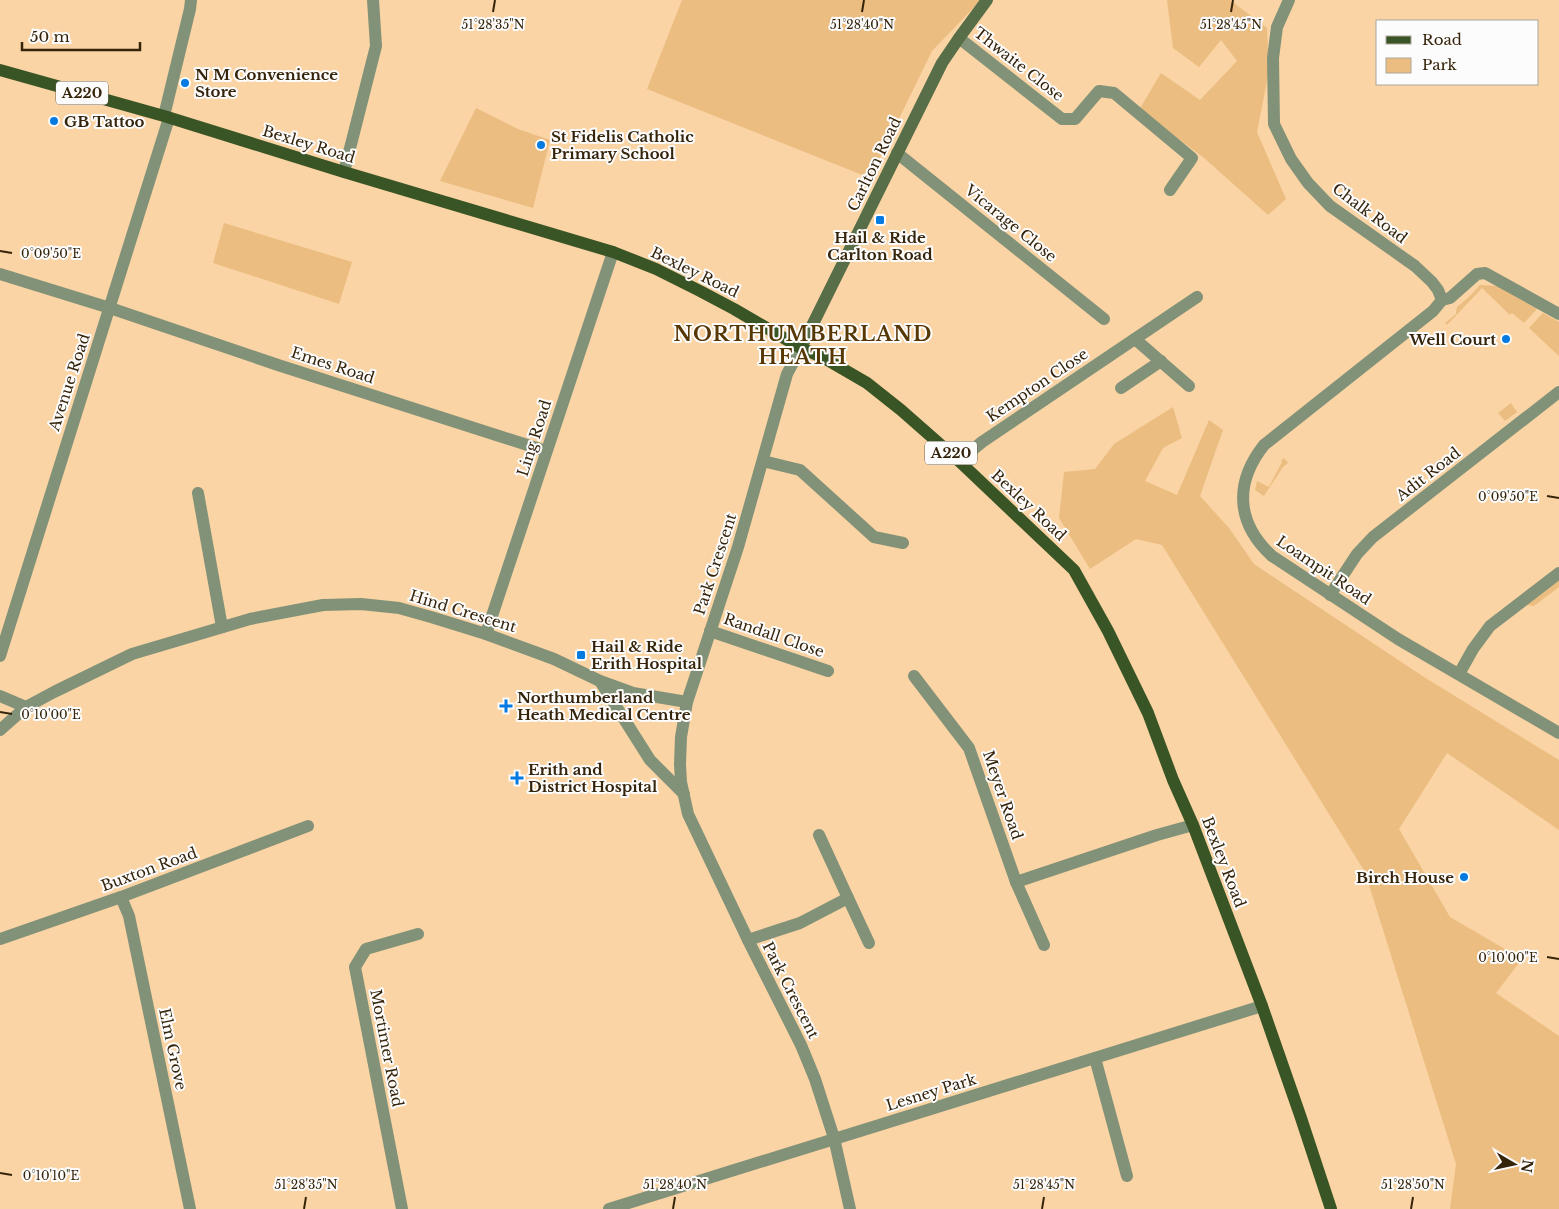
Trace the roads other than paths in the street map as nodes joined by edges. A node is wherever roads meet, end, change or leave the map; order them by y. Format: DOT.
graph roads {
  1 [pos="191,0"];
  2 [pos="373,0"];
  3 [pos="986,0"];
  4 [pos="1289,0"];
  5 [pos="959,38"];
  6 [pos="0,70"];
  7 [pos="167,117"];
  8 [pos="898,153"];
  9 [pos="344,172"];
  10 [pos="1170,190"];
  11 [pos="613,252"];
  12 [pos="0,274"];
  13 [pos="1197,297"];
  14 [pos="1442,300"];
  15 [pos="110,308"];
  16 [pos="1559,314"];
  17 [pos="1104,319"];
  18 [pos="1135,339"];
  19 [pos="801,348"];
  20 [pos="1160,362"];
  21 [pos="1189,386"];
  22 [pos="1121,388"];
  23 [pos="1559,392"];
  24 [pos="546,451"];
  25 [pos="959,460"];
  26 [pos="763,461"];
  27 [pos="198,493"];
  28 [pos="903,543"];
  29 [pos="1559,573"];
  30 [pos="1330,595"];
  31 [pos="222,627"];
  32 [pos="710,631"];
  33 [pos="486,634"];
  34 [pos="0,656"];
  35 [pos="828,670"];
  36 [pos="1459,674"];
  37 [pos="914,676"];
  38 [pos="600,681"];
  39 [pos="0,696"];
  40 [pos="687,702"];
  41 [pos="26,707"];
  42 [pos="0,730"];
  43 [pos="1559,733"];
  44 [pos="684,794"];
  45 [pos="1193,825"];
  46 [pos="308,826"];
  47 [pos="819,835"];
  48 [pos="1016,882"];
  49 [pos="122,896"];
  50 [pos="848,898"];
  51 [pos="418,934"];
  52 [pos="0,939"];
  53 [pos="748,940"];
  54 [pos="869,943"];
  55 [pos="1044,945"];
  56 [pos="1262,1006"];
  57 [pos="1095,1058"];
  58 [pos="834,1138"];
  59 [pos="1127,1176"];
  60 [pos="190,1209"];
  61 [pos="402,1209"];
  62 [pos="609,1209"];
  63 [pos="850,1209"];
  64 [pos="1331,1209"];
  1 -- 7 [label="street, Avenue Road"];
  2 -- 9 [label="street"];
  3 -- 5 [label="street, Carlton Road"];
  4 -- 14 [label="street, Chalk Road"];
  5 -- 8 [label="street, Carlton Road"];
  5 -- 10 [label="street, Thwaite Close"];
  6 -- 7 [label="main road, Bexley Road / A220"];
  7 -- 9 [label="main road, Bexley Road / A220"];
  7 -- 15 [label="street, Avenue Road"];
  8 -- 17 [label="street, Vicarage Close"];
  8 -- 19 [label="street, Carlton Road"];
  9 -- 11 [label="main road, Bexley Road / A220"];
  11 -- 19 [label="main road, Bexley Road / A220"];
  11 -- 24 [label="street, Ling Road"];
  12 -- 15 [label="street, Emes Road"];
  13 -- 18 [label="street, Kempton Close"];
  14 -- 16 [label="street, Loampit Road"];
  14 -- 30 [label="street, Loampit Road"];
  15 -- 24 [label="street, Emes Road"];
  15 -- 34 [label="street, Avenue Road"];
  18 -- 20 [label="street"];
  18 -- 25 [label="street, Kempton Close"];
  19 -- 25 [label="main road, Bexley Road / A220"];
  19 -- 26 [label="street, Park Crescent"];
  20 -- 21 [label="street"];
  20 -- 22 [label="street"];
  23 -- 30 [label="street, Adit Road"];
  24 -- 33 [label="street, Ling Road"];
  25 -- 45 [label="main road, Bexley Road / A220"];
  26 -- 28 [label="street"];
  26 -- 32 [label="street, Park Crescent"];
  27 -- 31 [label="street"];
  29 -- 36 [label="street"];
  30 -- 36 [label="street, Loampit Road"];
  31 -- 33 [label="street, Hind Crescent"];
  31 -- 41 [label="street, Hind Crescent"];
  32 -- 35 [label="street, Randall Close"];
  32 -- 40 [label="street, Park Crescent"];
  33 -- 38 [label="street, Hind Crescent"];
  36 -- 43 [label="street, Loampit Road"];
  37 -- 48 [label="street, Meyer Road"];
  38 -- 40 [label="street, Hind Crescent"];
  38 -- 44 [label="street"];
  39 -- 41 [label="street"];
  40 -- 44 [label="street, Park Crescent"];
  41 -- 42 [label="street, Hind Crescent"];
  44 -- 53 [label="street, Park Crescent"];
  45 -- 48 [label="street"];
  45 -- 56 [label="main road, Bexley Road / A220"];
  46 -- 49 [label="street, Buxton Road"];
  47 -- 50 [label="street"];
  48 -- 55 [label="street, Meyer Road"];
  49 -- 52 [label="street, Buxton Road"];
  49 -- 60 [label="street, Elm Grove"];
  50 -- 53 [label="street"];
  50 -- 54 [label="street"];
  51 -- 61 [label="street, Mortimer Road"];
  53 -- 58 [label="street, Park Crescent"];
  56 -- 57 [label="street, Lesney Park"];
  56 -- 64 [label="main road, Bexley Road / A220"];
  57 -- 58 [label="street, Lesney Park"];
  57 -- 59 [label="street"];
  58 -- 62 [label="street, Lesney Park"];
  58 -- 63 [label="street, Park Crescent"];
}
